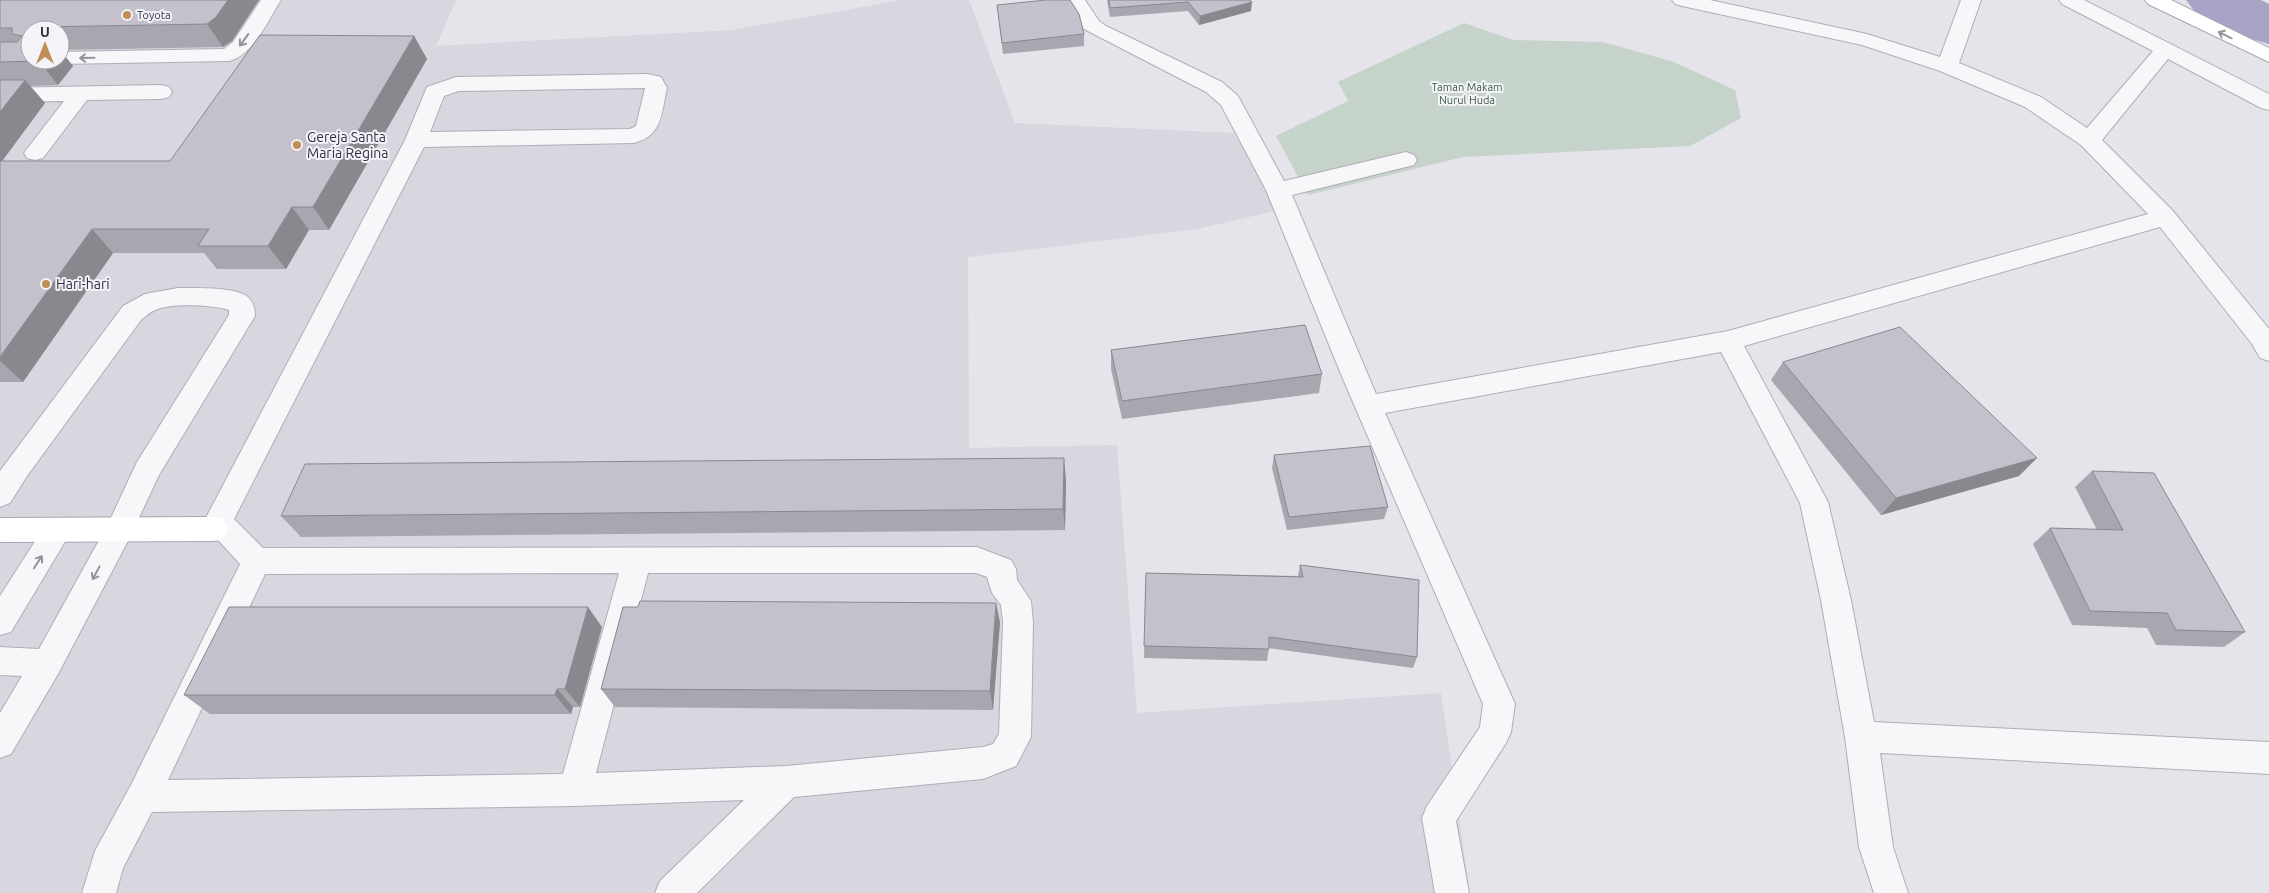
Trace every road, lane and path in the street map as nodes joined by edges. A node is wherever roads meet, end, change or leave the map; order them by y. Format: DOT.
graph roads {
  1 [pos="271,0"];
  2 [pos="1075,0"];
  3 [pos="1682,0"];
  4 [pos="1971,0"];
  5 [pos="2069,0"];
  6 [pos="2155,0"];
  7 [pos="2165,50"];
  8 [pos="2269,56"];
  9 [pos="70,58"];
  10 [pos="1947,66"];
  11 [pos="161,92"];
  12 [pos="82,93"];
  13 [pos="0,95"];
  14 [pos="2269,103"];
  15 [pos="416,140"];
  16 [pos="2089,140"];
  17 [pos="35,153"];
  18 [pos="1406,160"];
  19 [pos="1278,190"];
  20 [pos="2166,217"];
  21 [pos="1728,341"];
  22 [pos="2269,351"];
  23 [pos="1368,406"];
  24 [pos="0,495"];
  25 [pos="214,529"];
  26 [pos="0,530"];
  27 [pos="58,530"];
  28 [pos="119,530"];
  29 [pos="637,560"];
  30 [pos="256,561"];
  31 [pos="0,622"];
  32 [pos="0,661"];
  33 [pos="47,664"];
  34 [pos="1861,738"];
  35 [pos="0,743"];
  36 [pos="2269,758"];
  37 [pos="786,782"];
  38 [pos="575,790"];
  39 [pos="143,796"];
  40 [pos="100,893"];
  41 [pos="672,893"];
  42 [pos="1452,893"];
  43 [pos="1891,893"];
  1 -- 9 [label="street, one-way"];
  2 -- 19 [label="street"];
  3 -- 10 [label="street"];
  4 -- 10 [label="street"];
  5 -- 7 [label="street"];
  8 -- 6 [label="main road, one-way"];
  7 -- 14 [label="street"];
  7 -- 16 [label="street"];
  10 -- 16 [label="street"];
  11 -- 12 [label="street"];
  12 -- 13 [label="street"];
  12 -- 17 [label="street"];
  15 -- 15 [label="street"];
  15 -- 25 [label="street"];
  16 -- 20 [label="street"];
  18 -- 19 [label="street"];
  19 -- 23 [label="street"];
  20 -- 21 [label="street"];
  20 -- 22 [label="street"];
  21 -- 23 [label="street"];
  21 -- 34 [label="street"];
  23 -- 42 [label="street"];
  24 -- 28 [label="street"];
  25 -- 28 [label="main road"];
  25 -- 30 [label="street"];
  26 -- 27 [label="main road"];
  27 -- 28 [label="main road"];
  31 -- 27 [label="street, one-way"];
  28 -- 33 [label="street, one-way"];
  29 -- 30 [label="street"];
  29 -- 37 [label="street"];
  29 -- 38 [label="street"];
  30 -- 39 [label="street"];
  32 -- 33 [label="street"];
  33 -- 35 [label="street"];
  34 -- 36 [label="street"];
  34 -- 43 [label="street"];
  37 -- 38 [label="street"];
  37 -- 41 [label="street"];
  38 -- 39 [label="street"];
  39 -- 40 [label="street"];
}
